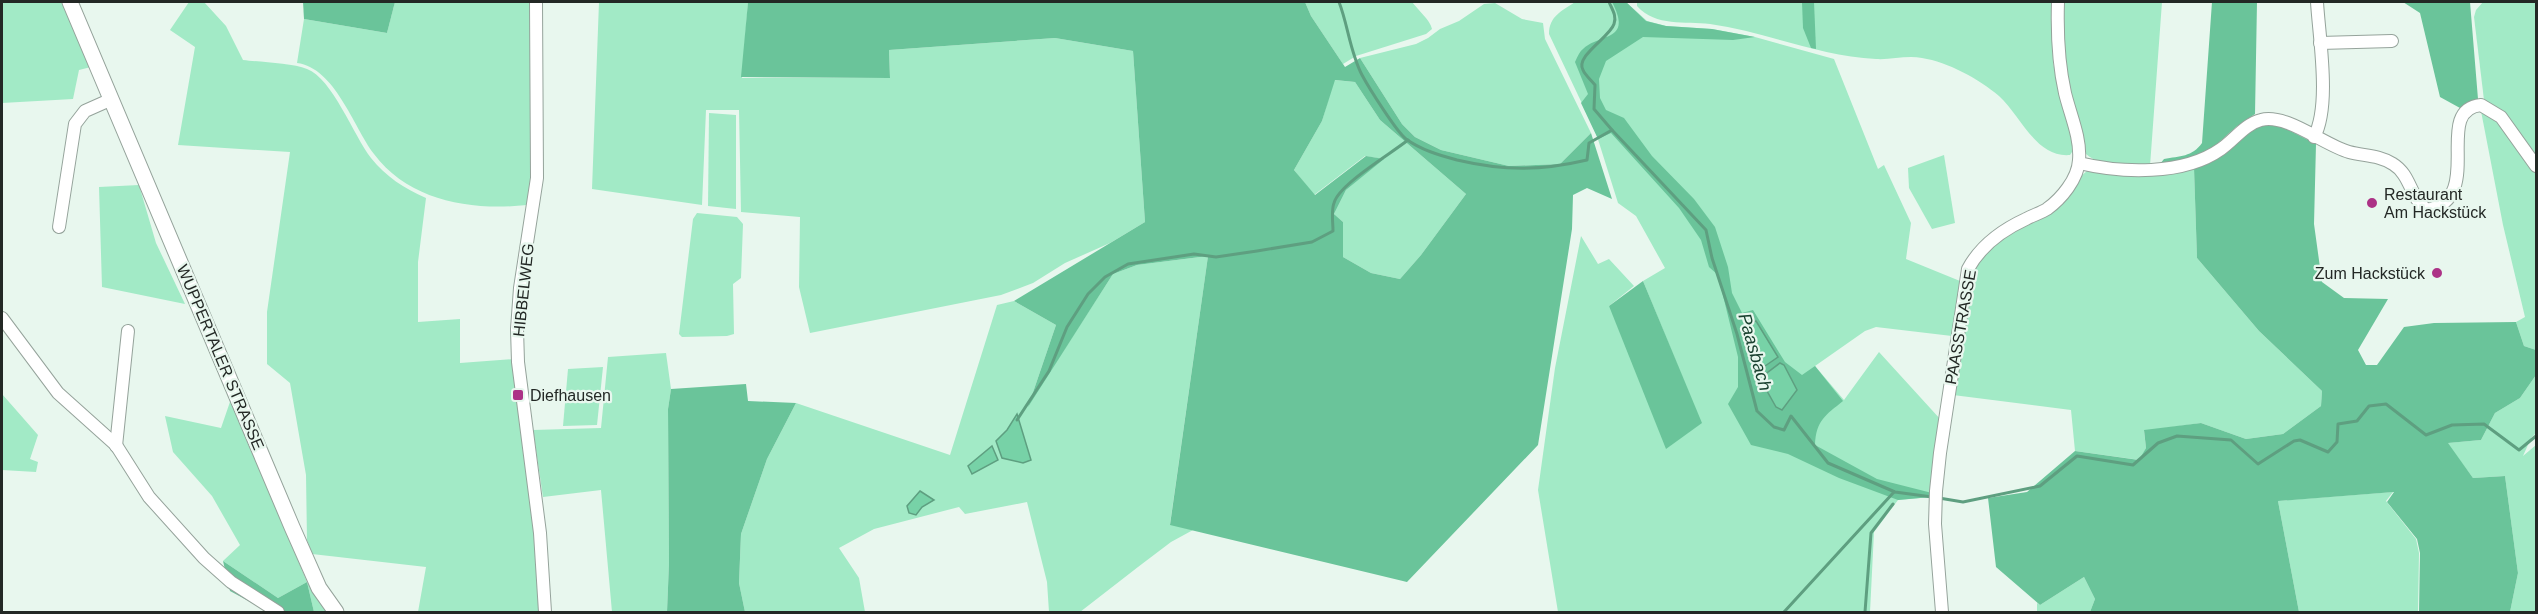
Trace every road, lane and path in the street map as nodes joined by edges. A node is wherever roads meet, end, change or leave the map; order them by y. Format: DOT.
graph roads {
  1 [pos="70,2"];
  2 [pos="536,2"];
  3 [pos="2058,2"];
  4 [pos="2317,2"];
  5 [pos="2391,41"];
  6 [pos="2320,43"];
  7 [pos="112,99"];
  8 [pos="2314,136"];
  9 [pos="2079,163"];
  10 [pos="2536,166"];
  11 [pos="59,227"];
  12 [pos="2,318"];
  13 [pos="128,331"];
  14 [pos="117,446"];
  15 [pos="278,612"];
  16 [pos="336,612"];
  17 [pos="545,612"];
  18 [pos="1942,612"];
  1 -- 7 [label="main road, WUPPERTALER STRASSE"];
  2 -- 17 [label="street, HIBBELWEG"];
  3 -- 9 [label="street"];
  4 -- 6 [label="street"];
  5 -- 6 [label="street"];
  6 -- 8 [label="street"];
  7 -- 11 [label="street"];
  7 -- 16 [label="main road, WUPPERTALER STRASSE"];
  8 -- 9 [label="street"];
  8 -- 10 [label="street"];
  9 -- 18 [label="street, PAASSTRASSE"];
  12 -- 14 [label="street"];
  13 -- 14 [label="street"];
  14 -- 15 [label="street"];
}
